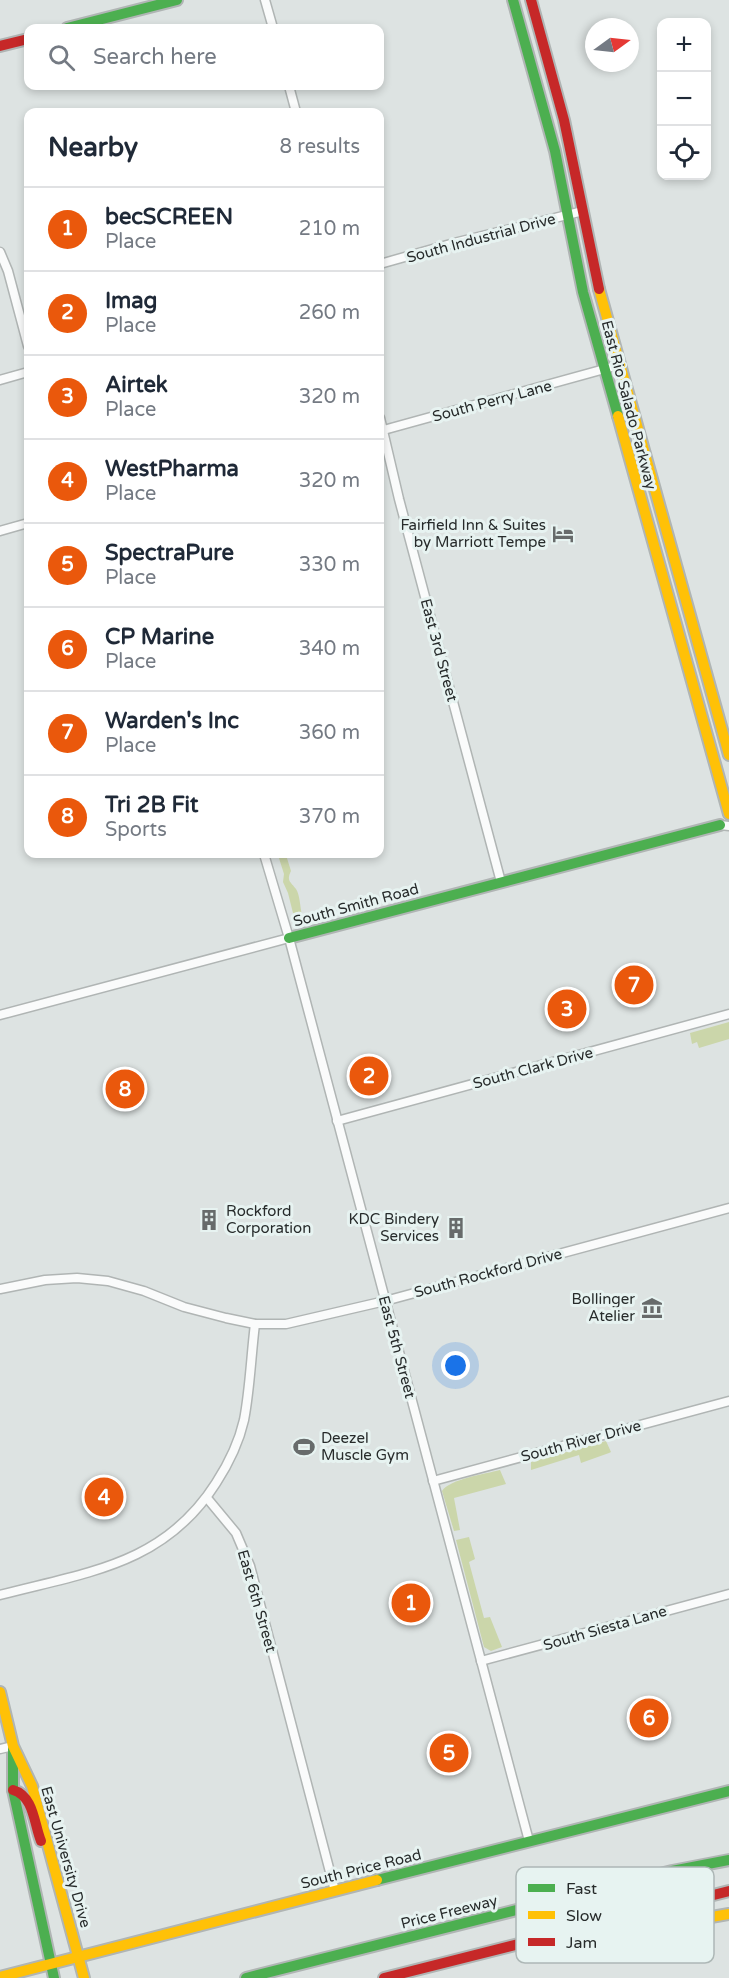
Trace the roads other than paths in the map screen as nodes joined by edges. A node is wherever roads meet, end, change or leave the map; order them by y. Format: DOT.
graph roads {
  1 [pos="177,0"];
  2 [pos="265,0"];
  3 [pos="513,0"];
  4 [pos="531,0"];
  5 [pos="83,24"];
  6 [pos="272,24"];
  7 [pos="24,40"];
  8 [pos="0,46"];
  9 [pos="290,90"];
  10 [pos="295,108"];
  11 [pos="583,211"];
  12 [pos="567,216"];
  13 [pos="0,252"];
  14 [pos="384,263"];
  15 [pos="24,330"];
  16 [pos="619,365"];
  17 [pos="604,370"];
  18 [pos="24,373"];
  19 [pos="0,380"];
  20 [pos="384,430"];
  21 [pos="384,442"];
  22 [pos="24,524"];
  23 [pos="0,531"];
  24 [pos="729,755"];
  25 [pos="727,821"];
  26 [pos="265,858"];
  27 [pos="501,882"];
  28 [pos="289,938"];
  29 [pos="729,1014"];
  30 [pos="0,1015"];
  31 [pos="337,1121"];
  32 [pos="729,1208"];
  33 [pos="0,1289"];
  34 [pos="385,1301"];
  35 [pos="255,1324"];
  36 [pos="729,1401"];
  37 [pos="433,1481"];
  38 [pos="207,1498"];
  39 [pos="729,1594"];
  40 [pos="0,1595"];
  41 [pos="481,1661"];
  42 [pos="0,1692"];
  43 [pos="13,1746"];
  44 [pos="0,1749"];
  45 [pos="13,1790"];
  46 [pos="729,1791"];
  47 [pos="529,1841"];
  48 [pos="729,1849"];
  49 [pos="51,1857"];
  50 [pos="729,1860"];
  51 [pos="682,1867"];
  52 [pos="693,1867"];
  53 [pos="335,1891"];
  54 [pos="729,1891"];
  55 [pos="714,1895"];
  56 [pos="516,1910"];
  57 [pos="729,1914"];
  58 [pos="714,1917"];
  59 [pos="516,1944"];
  60 [pos="516,1951"];
  61 [pos="78,1957"];
  62 [pos="458,1959"];
  63 [pos="51,1964"];
  64 [pos="0,1977"];
  65 [pos="84,1977"];
  66 [pos="54,1978"];
  67 [pos="246,1978"];
  68 [pos="384,1978"];
  1 -- 5 [label="main road"];
  2 -- 6 [label="street"];
  3 -- 12 [label="main road, East Rio Salado Parkway"];
  4 -- 11 [label="main road, East Rio Salado Parkway"];
  7 -- 8 [label="main road"];
  9 -- 10 [label="street"];
  11 -- 12 [label="street, South Industrial Drive"];
  11 -- 16 [label="main road, East Rio Salado Parkway"];
  12 -- 14 [label="street, South Industrial Drive"];
  12 -- 17 [label="main road, East Rio Salado Parkway"];
  13 -- 15 [label="street"];
  16 -- 17 [label="street, South Perry Lane"];
  16 -- 24 [label="main road, East Rio Salado Parkway"];
  17 -- 20 [label="street, South Perry Lane"];
  17 -- 25 [label="main road, East Rio Salado Parkway"];
  18 -- 19 [label="street"];
  21 -- 27 [label="street, East 3rd Street"];
  22 -- 23 [label="street"];
  25 -- 27 [label="main road, South Smith Road"];
  26 -- 28 [label="street, East 5th Street"];
  27 -- 28 [label="main road, South Smith Road"];
  28 -- 30 [label="street, South Smith Road"];
  28 -- 31 [label="street, East 5th Street"];
  29 -- 31 [label="street, South Clark Drive"];
  31 -- 34 [label="street, East 5th Street"];
  32 -- 34 [label="street, South Rockford Drive"];
  33 -- 35 [label="street, South Rockford Drive"];
  34 -- 35 [label="street, South Rockford Drive"];
  34 -- 37 [label="street, East 5th Street"];
  35 -- 38 [label="street"];
  36 -- 37 [label="street, South River Drive"];
  37 -- 41 [label="street, East 5th Street"];
  38 -- 40 [label="street"];
  38 -- 53 [label="street, East 6th Street"];
  39 -- 41 [label="street, South Siesta Lane"];
  41 -- 47 [label="street, East 5th Street"];
  42 -- 43 [label="main road, East University Drive"];
  43 -- 44 [label="street"];
  43 -- 45 [label="main road, East University Drive"];
  43 -- 49 [label="main road, East University Drive"];
  45 -- 49 [label="main road"];
  45 -- 63 [label="main road, East University Drive"];
  46 -- 47 [label="main road, South Price Road"];
  47 -- 53 [label="main road, South Price Road"];
  48 -- 51 [label="main road"];
  49 -- 61 [label="main road, East University Drive"];
  50 -- 52 [label="main road, Price Freeway"];
  53 -- 61 [label="main road, South Price Road"];
  54 -- 55 [label="main road"];
  56 -- 67 [label="main road, Price Freeway"];
  57 -- 58 [label="main road"];
  59 -- 62 [label="main road"];
  60 -- 62 [label="main road"];
  61 -- 63 [label="main road, South Price Road"];
  61 -- 65 [label="main road, East University Drive"];
  62 -- 68 [label="main road"];
  63 -- 64 [label="main road, South Price Road"];
  63 -- 66 [label="main road, East University Drive"];
}
